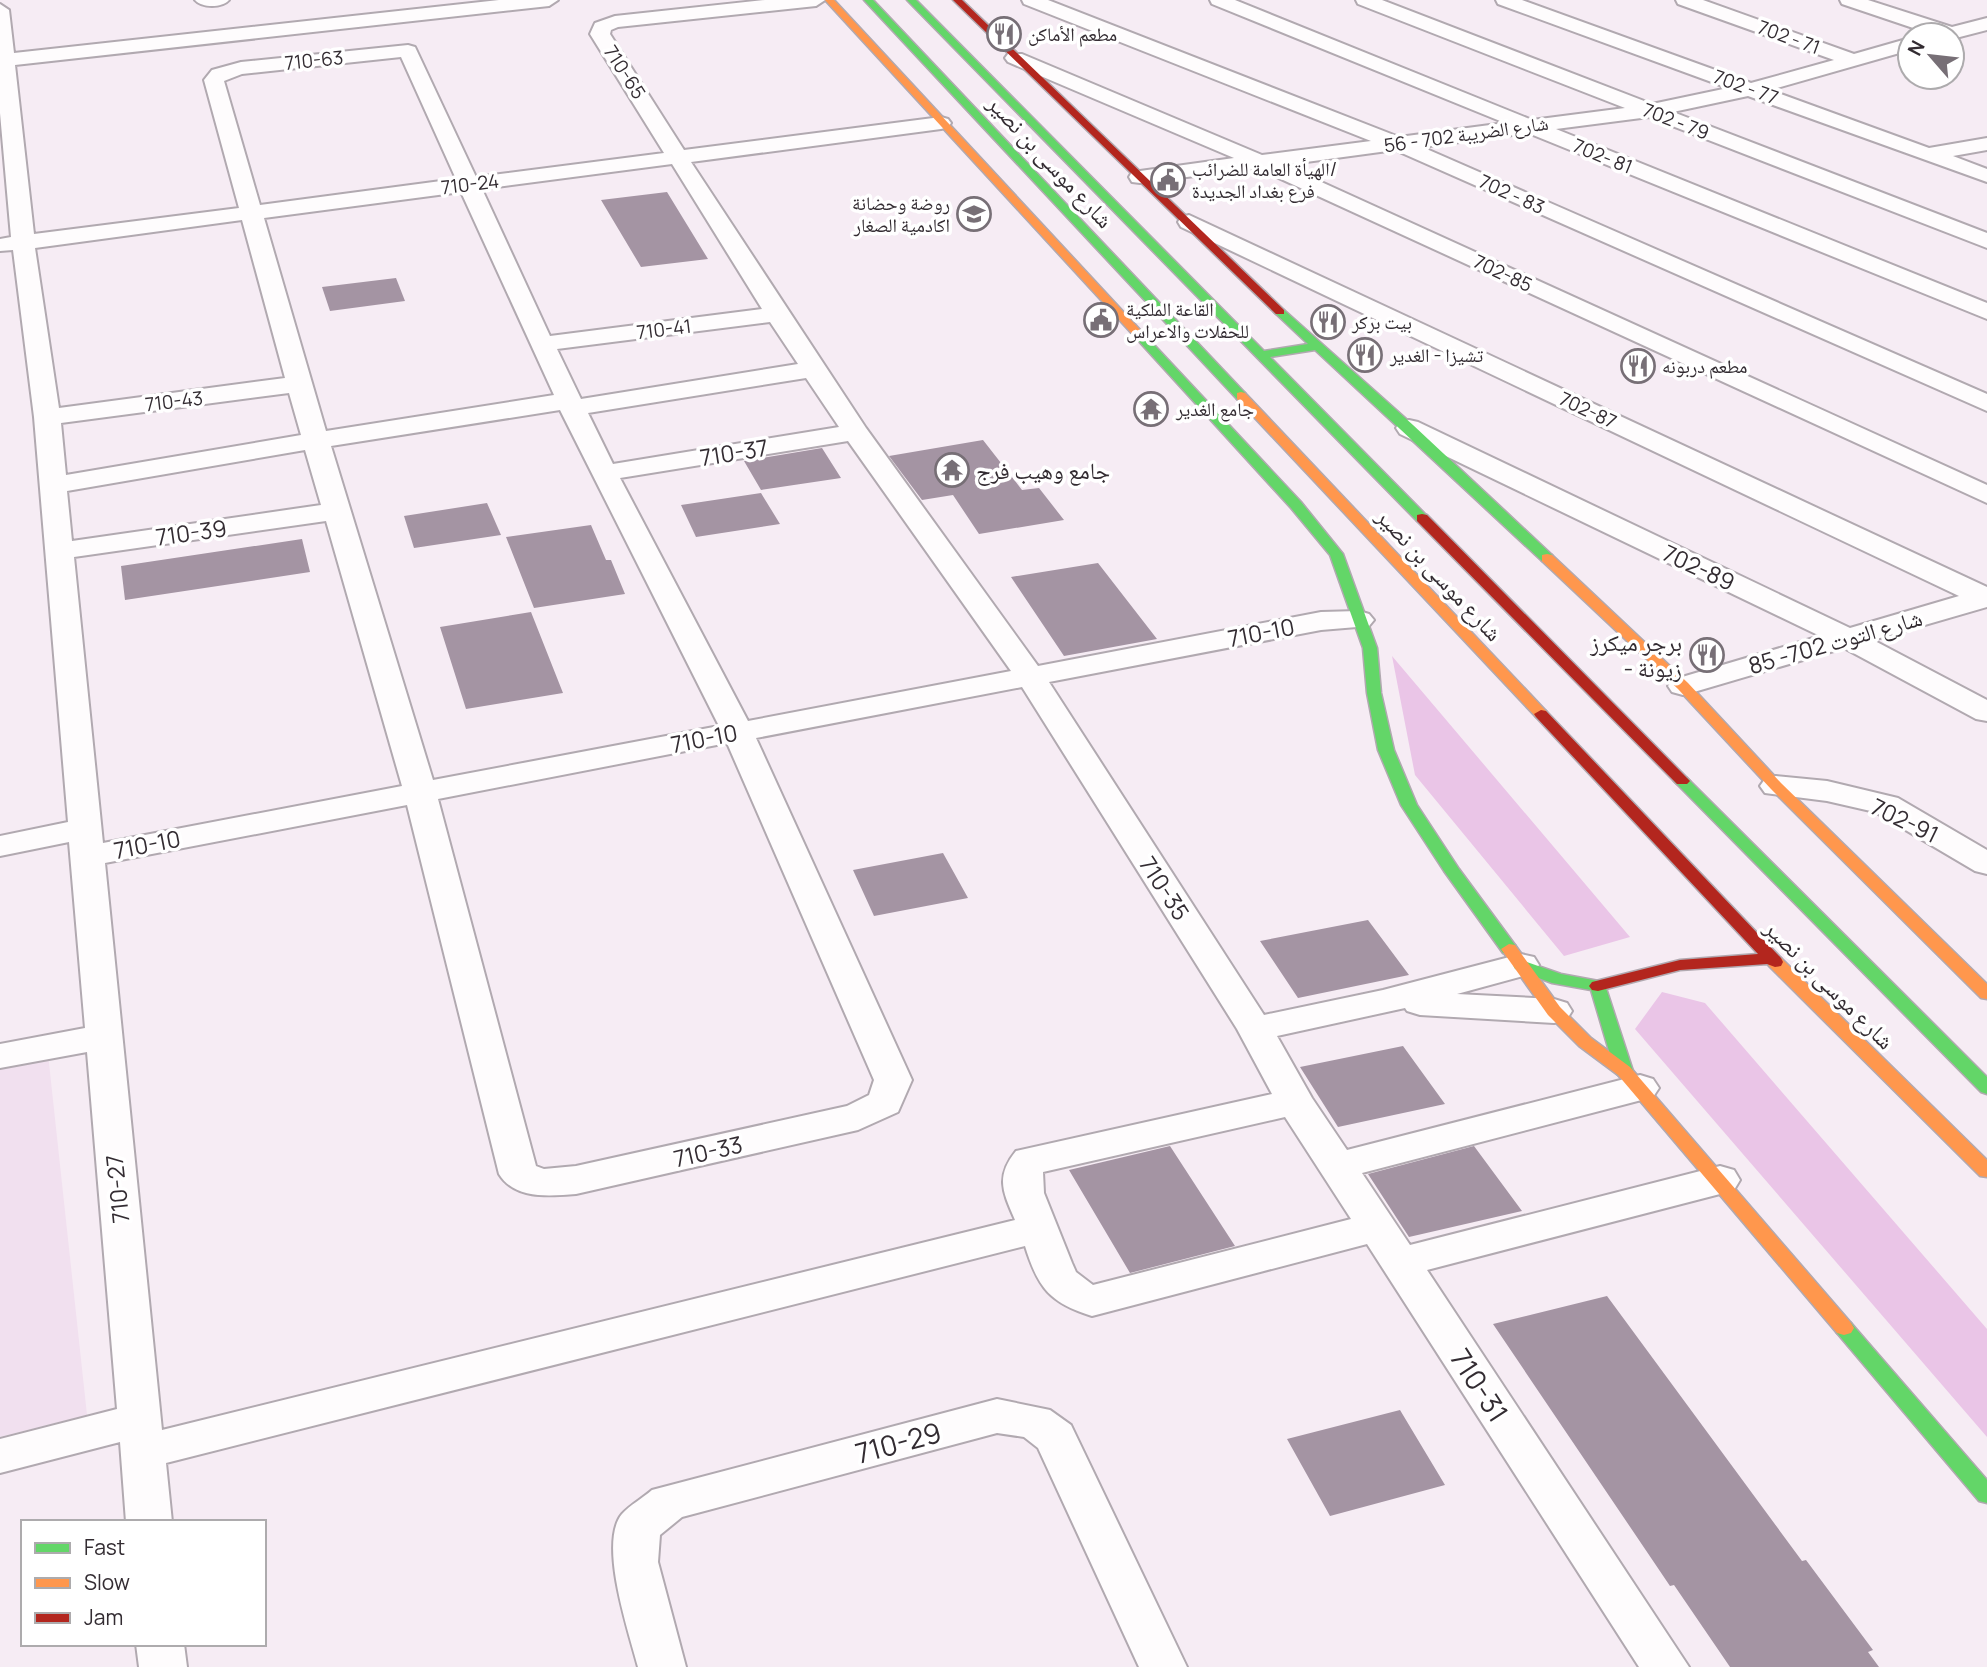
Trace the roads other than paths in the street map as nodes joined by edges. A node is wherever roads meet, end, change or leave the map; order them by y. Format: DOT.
graph roads {
  1 [pos="204,0"];
  2 [pos="220,0"];
  3 [pos="549,0"];
  4 [pos="816,0"];
  5 [pos="829,0"];
  6 [pos="869,0"];
  7 [pos="911,0"];
  8 [pos="957,0"];
  9 [pos="1031,0"];
  10 [pos="1219,0"];
  11 [pos="1365,0"];
  12 [pos="1505,0"];
  13 [pos="1685,0"];
  14 [pos="1849,0"];
  15 [pos="0,9"];
  16 [pos="390,9"];
  17 [pos="1910,21"];
  18 [pos="1987,24"];
  19 [pos="1966,29"];
  20 [pos="1896,48"];
  21 [pos="3,51"];
  22 [pos="408,51"];
  23 [pos="1016,58"];
  24 [pos="1853,60"];
  25 [pos="1752,89"];
  26 [pos="1649,111"];
  27 [pos="941,123"];
  28 [pos="1526,125"];
  29 [pos="1398,144"];
  30 [pos="1987,144"];
  31 [pos="7,146"];
  32 [pos="1927,155"];
  33 [pos="680,157"];
  34 [pos="1261,162"];
  35 [pos="1987,176"];
  36 [pos="1140,177"];
  37 [pos="468,184"];
  38 [pos="253,212"];
  39 [pos="1189,222"];
  40 [pos="1987,241"];
  41 [pos="11,243"];
  42 [pos="1987,312"];
  43 [pos="777,314"];
  44 [pos="542,344"];
  45 [pos="1315,346"];
  46 [pos="1261,355"];
  47 [pos="813,369"];
  48 [pos="299,384"];
  49 [pos="1987,403"];
  50 [pos="570,404"];
  51 [pos="47,417"];
  52 [pos="1409,428"];
  53 [pos="855,432"];
  54 [pos="316,442"];
  55 [pos="604,473"];
  56 [pos="53,485"];
  57 [pos="1987,495"];
  58 [pos="337,512"];
  59 [pos="59,551"];
  60 [pos="1986,598"];
  61 [pos="1359,620"];
  62 [pos="1847,638"];
  63 [pos="1030,676"];
  64 [pos="1683,686"];
  65 [pos="1987,712"];
  66 [pos="738,732"];
  67 [pos="1776,786"];
  68 [pos="420,792"];
  69 [pos="85,843"];
  70 [pos="0,846"];
  71 [pos="1987,864"];
  72 [pos="1771,958"];
  73 [pos="1521,965"];
  74 [pos="1598,986"];
  75 [pos="1987,994"];
  76 [pos="1383,1002"];
  77 [pos="1554,1011"];
  78 [pos="1255,1029"];
  79 [pos="102,1037"];
  80 [pos="0,1056"];
  81 [pos="1632,1079"];
  82 [pos="1987,1088"];
  83 [pos="1295,1102"];
  84 [pos="1337,1166"];
  85 [pos="1987,1171"];
  86 [pos="1720,1180"];
  87 [pos="1377,1227"];
  88 [pos="1039,1228"];
  89 [pos="1400,1262"];
  90 [pos="141,1436"];
  91 [pos="0,1455"];
  92 [pos="1987,1495"];
  93 [pos="149,1520"];
  94 [pos="160,1646"];
  95 [pos="163,1667"];
  96 [pos="662,1667"];
  97 [pos="1163,1667"];
  98 [pos="1665,1667"];
  1 -- 2 [label="street"];
  3 -- 16 [label="street"];
  4 -- 33 [label="street, 710-65"];
  5 -- 27 [label="street"];
  6 -- 72 [label="street, شارع موسى بن نصير"];
  7 -- 46 [label="street, شارع موسى بن نصير"];
  8 -- 23 [label="street"];
  9 -- 29 [label="street, 702 - 83"];
  10 -- 28 [label="street, 702- 81"];
  11 -- 26 [label="street, 702 - 79"];
  12 -- 25 [label="street, 702 - 77"];
  13 -- 24 [label="street, 702 - 71"];
  14 -- 17 [label="street"];
  15 -- 21 [label="street"];
  16 -- 21 [label="street"];
  16 -- 22 [label="street"];
  18 -- 19 [label="street"];
  20 -- 24 [label="street, شارع الضريبة 702 - 56"];
  21 -- 31 [label="street"];
  22 -- 37 [label="street"];
  22 -- 38 [label="street, 710-63"];
  23 -- 34 [label="street, 702-85"];
  23 -- 36 [label="street"];
  24 -- 25 [label="street, شارع الضريبة 702 - 56"];
  25 -- 26 [label="street, شارع الضريبة 702 - 56"];
  25 -- 32 [label="street, 702 - 77"];
  26 -- 28 [label="street, شارع الضريبة 702 - 56"];
  26 -- 40 [label="street, 702 - 79"];
  27 -- 33 [label="street, 710-24"];
  27 -- 61 [label="street"];
  28 -- 29 [label="street, شارع الضريبة 702 - 56"];
  28 -- 42 [label="street, 702- 81"];
  29 -- 34 [label="street, شارع الضريبة 702 - 56"];
  29 -- 49 [label="street, 702 - 83"];
  30 -- 32 [label="street"];
  31 -- 41 [label="street"];
  32 -- 35 [label="street, 702 - 77"];
  33 -- 37 [label="street, 710-24"];
  33 -- 43 [label="street"];
  34 -- 36 [label="street, شارع الضريبة 702 - 56"];
  34 -- 57 [label="street, 702-85"];
  36 -- 39 [label="street"];
  37 -- 38 [label="street, 710-24"];
  37 -- 44 [label="street"];
  38 -- 41 [label="street, 710-24"];
  38 -- 48 [label="street"];
  39 -- 45 [label="street"];
  39 -- 60 [label="street, 702-87"];
  41 -- 51 [label="street"];
  43 -- 44 [label="street, 710-41"];
  43 -- 47 [label="street"];
  44 -- 50 [label="street"];
  45 -- 46 [label="street"];
  45 -- 52 [label="street"];
  46 -- 82 [label="street, شارع موسى بن نصير"];
  47 -- 50 [label="street"];
  47 -- 53 [label="street"];
  48 -- 51 [label="street, 710-43"];
  48 -- 54 [label="street"];
  50 -- 54 [label="street"];
  50 -- 55 [label="street"];
  51 -- 56 [label="street"];
  52 -- 62 [label="street, 702-89"];
  52 -- 64 [label="street"];
  53 -- 55 [label="street, 710-37"];
  53 -- 63 [label="street"];
  54 -- 56 [label="street"];
  54 -- 58 [label="street"];
  55 -- 66 [label="street"];
  56 -- 59 [label="street"];
  58 -- 59 [label="street, 710-39"];
  58 -- 68 [label="street"];
  59 -- 69 [label="street"];
  60 -- 62 [label="street, شارع التوت 702- 85"];
  61 -- 63 [label="street, 710-10"];
  61 -- 73 [label="street"];
  62 -- 64 [label="street, شارع التوت 702- 85"];
  62 -- 65 [label="street, 702-89"];
  63 -- 66 [label="street, 710-10"];
  63 -- 78 [label="street, 710-35"];
  64 -- 67 [label="street"];
  66 -- 68 [label="street, 710-10"];
  66 -- 68 [label="street, 710-33"];
  67 -- 71 [label="street, 702-91"];
  67 -- 75 [label="street"];
  68 -- 69 [label="street, 710-10"];
  69 -- 70 [label="street, 710-10"];
  69 -- 79 [label="street, 710-27"];
  72 -- 74 [label="street"];
  72 -- 85 [label="street, شارع موسى بن نصير"];
  73 -- 74 [label="street"];
  73 -- 76 [label="street"];
  73 -- 77 [label="street"];
  74 -- 81 [label="street"];
  76 -- 77 [label="street"];
  76 -- 78 [label="street"];
  77 -- 81 [label="street"];
  78 -- 83 [label="street, 710-35"];
  79 -- 80 [label="street"];
  79 -- 90 [label="street, 710-27"];
  81 -- 84 [label="street"];
  81 -- 86 [label="street"];
  83 -- 84 [label="street, 710-31"];
  83 -- 88 [label="street"];
  84 -- 87 [label="street, 710-31"];
  86 -- 89 [label="street"];
  86 -- 92 [label="street"];
  87 -- 88 [label="street"];
  87 -- 89 [label="street, 710-31"];
  88 -- 90 [label="street"];
  89 -- 98 [label="street, 710-31"];
  90 -- 91 [label="street"];
  90 -- 93 [label="street, 710-27"];
  94 -- 95 [label="street"];
  96 -- 97 [label="street, 710-29"];
}
